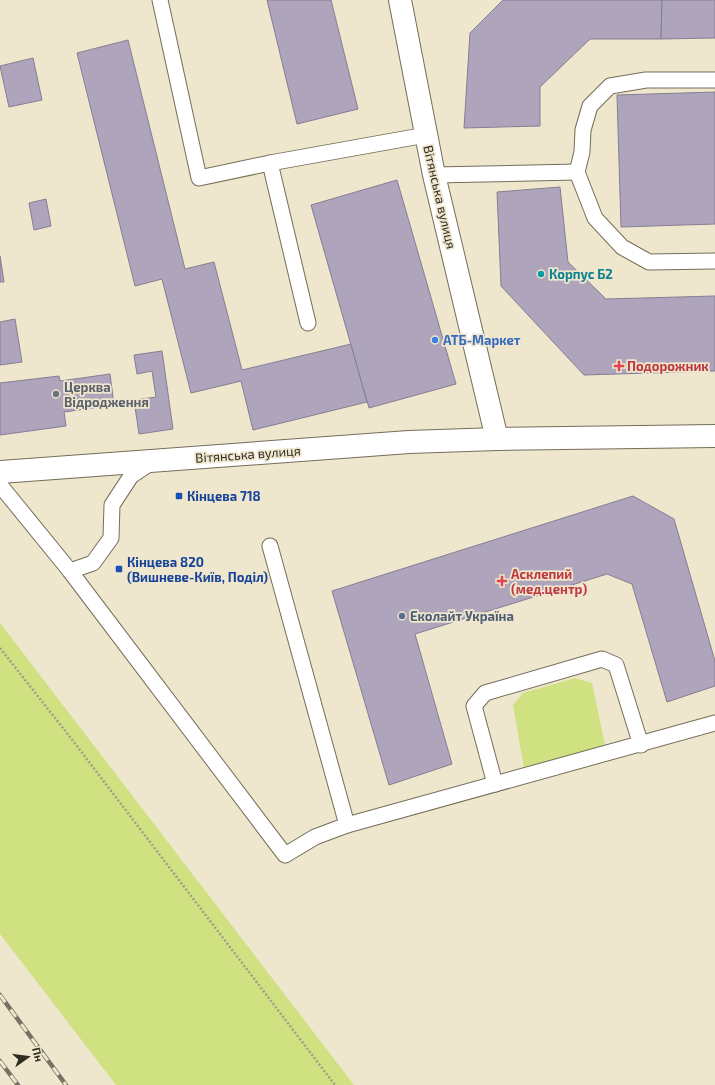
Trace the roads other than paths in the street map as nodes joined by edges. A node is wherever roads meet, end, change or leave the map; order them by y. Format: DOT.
graph roads {
  1 [pos="160,0"];
  2 [pos="400,0"];
  3 [pos="715,80"];
  4 [pos="426,135"];
  5 [pos="270,163"];
  6 [pos="578,172"];
  7 [pos="434,175"];
  8 [pos="715,261"];
  9 [pos="308,322"];
  10 [pos="715,436"];
  11 [pos="497,439"];
  12 [pos="155,460"];
  13 [pos="0,472"];
  14 [pos="0,485"];
  15 [pos="270,546"];
  16 [pos="70,571"];
  17 [pos="715,723"];
  18 [pos="641,745"];
  19 [pos="495,784"];
  20 [pos="347,824"];
  1 -- 5 [label="lane"];
  2 -- 4 [label="street, Вітянська вулиця"];
  3 -- 6 [label="lane"];
  4 -- 5 [label="lane"];
  4 -- 7 [label="street, Вітянська вулиця"];
  5 -- 9 [label="lane"];
  6 -- 7 [label="lane"];
  6 -- 8 [label="lane"];
  7 -- 11 [label="street, Вітянська вулиця"];
  10 -- 11 [label="street, Вітянська вулиця"];
  11 -- 12 [label="street, Вітянська вулиця"];
  12 -- 13 [label="street, Вітянська вулиця"];
  12 -- 16 [label="lane"];
  14 -- 16 [label="lane"];
  15 -- 20 [label="lane"];
  16 -- 20 [label="lane"];
  17 -- 18 [label="lane"];
  18 -- 19 [label="lane"];
  18 -- 19 [label="lane"];
  19 -- 20 [label="lane"];
}
